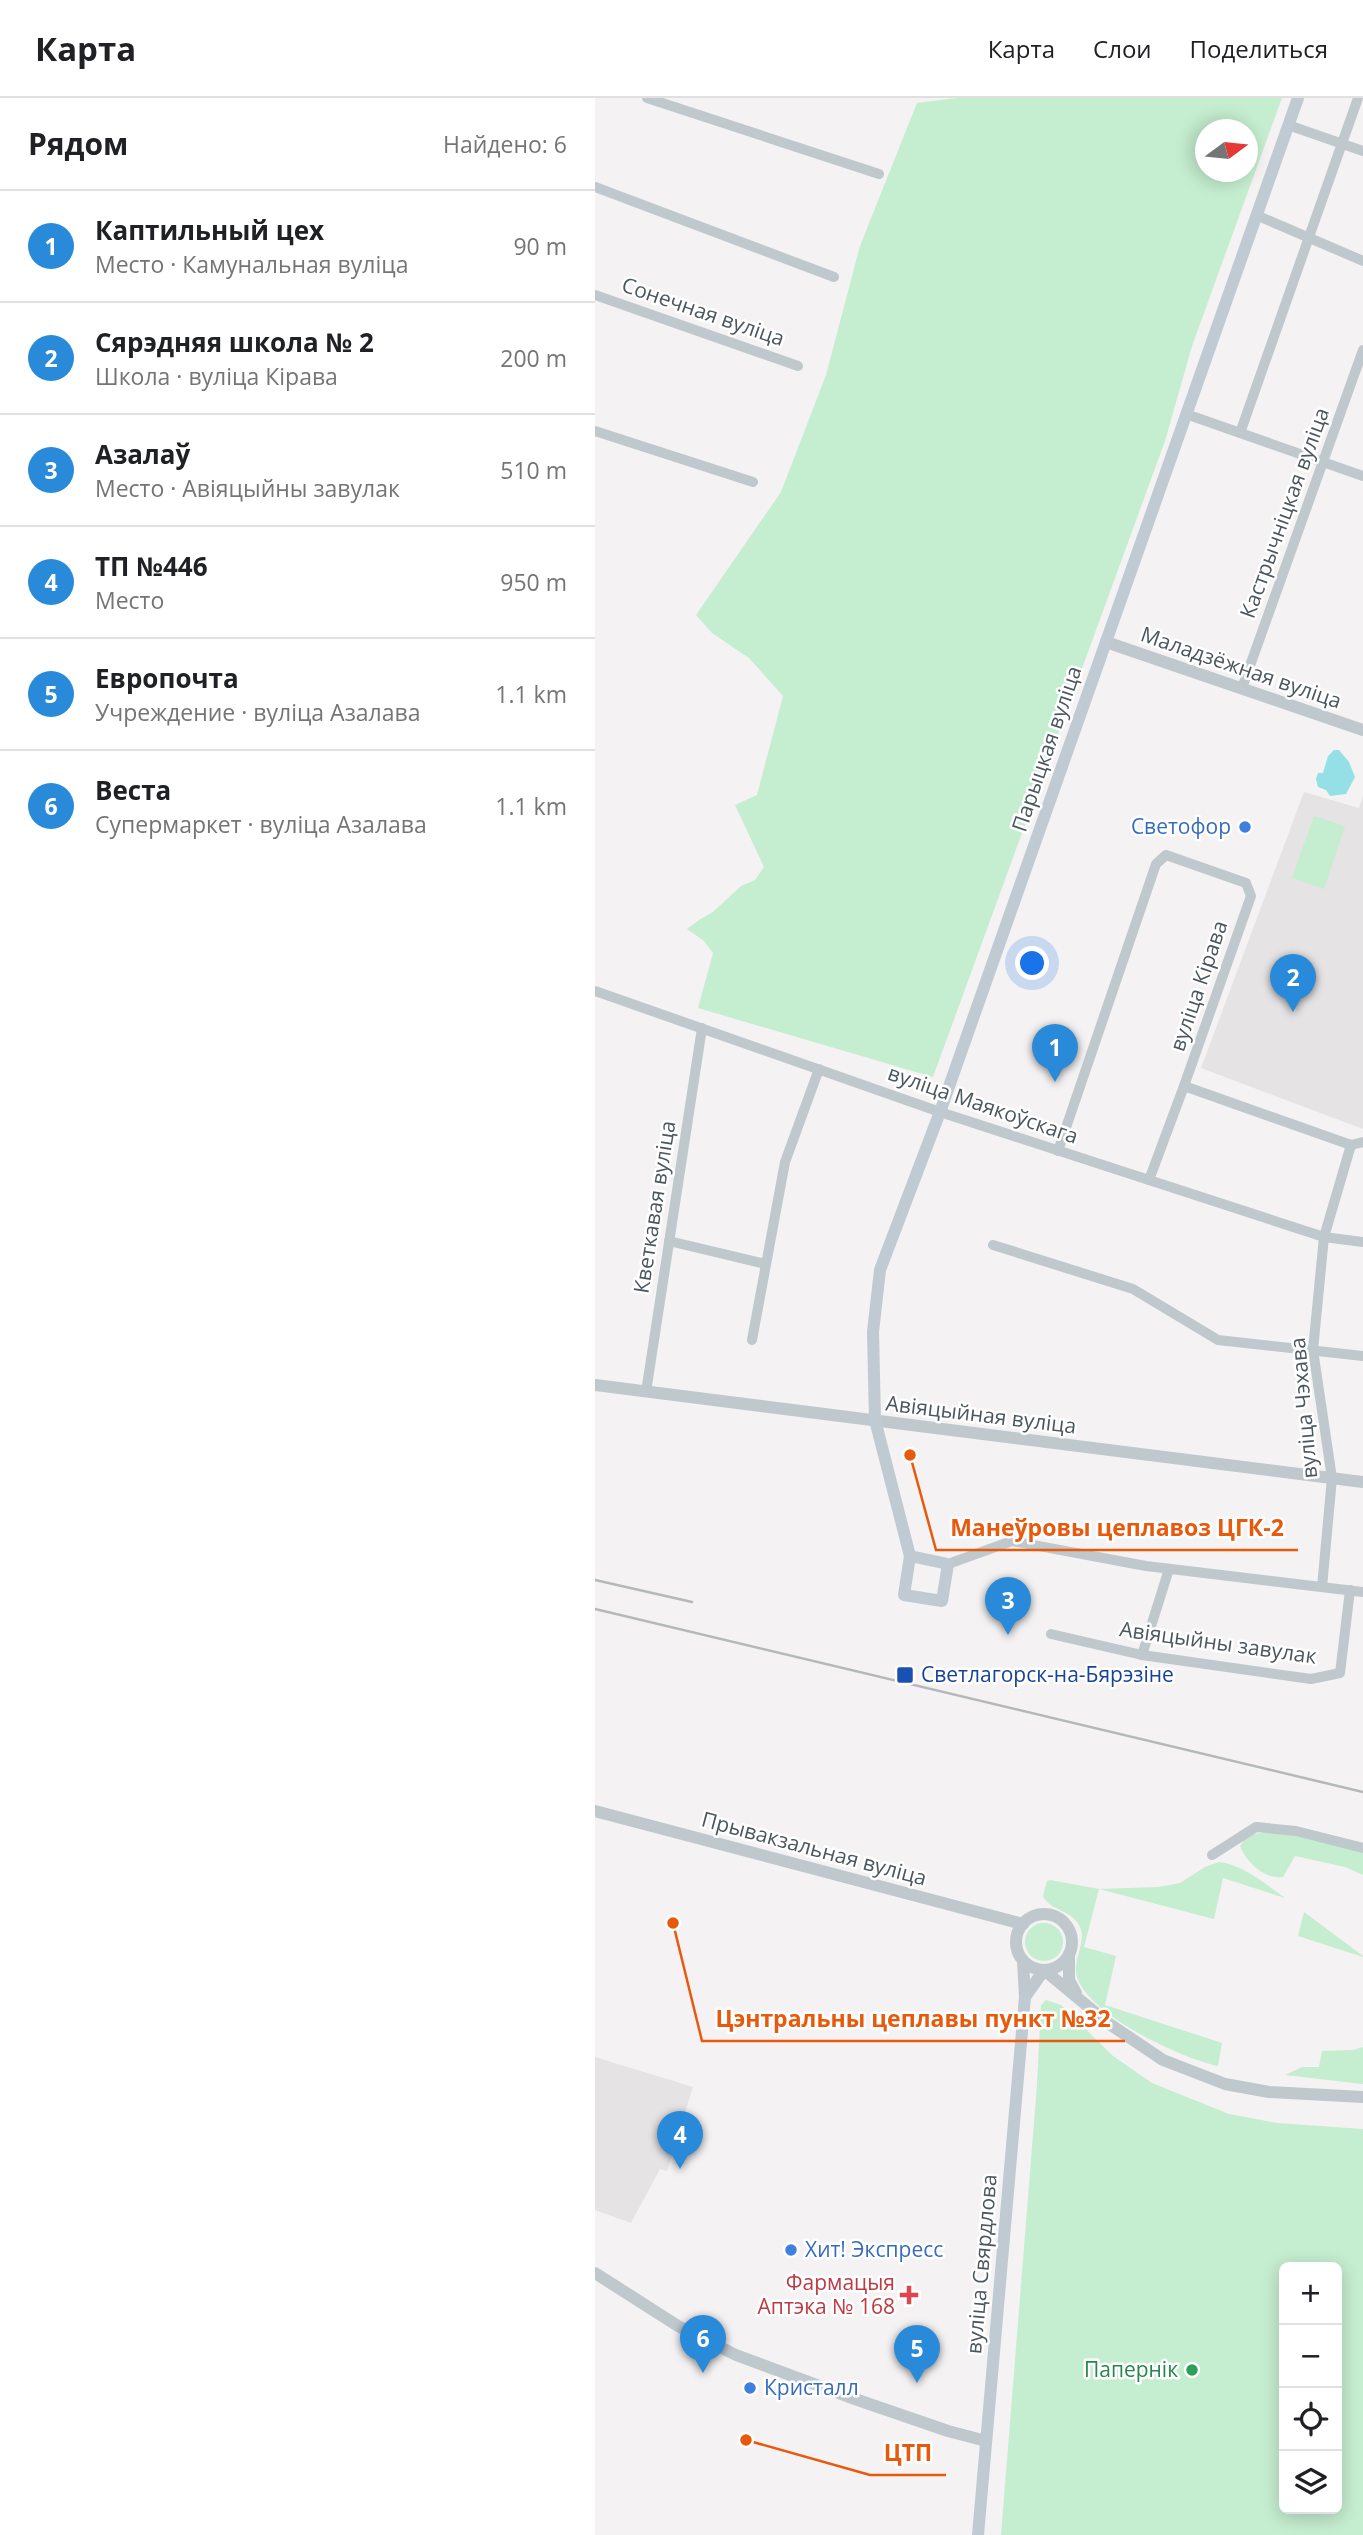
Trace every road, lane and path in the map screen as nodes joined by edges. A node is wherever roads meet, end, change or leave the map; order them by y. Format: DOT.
graph roads {
  1 [pos="647,98"];
  2 [pos="1298,98"];
  3 [pos="1358,98"];
  4 [pos="1288,125"];
  5 [pos="1342,144"];
  6 [pos="1363,151"];
  7 [pos="879,174"];
  8 [pos="595,187"];
  9 [pos="1257,215"];
  10 [pos="1309,237"];
  11 [pos="1363,261"];
  12 [pos="834,277"];
  13 [pos="595,295"];
  14 [pos="1363,350"];
  15 [pos="798,366"];
  16 [pos="1186,414"];
  17 [pos="595,431"];
  18 [pos="1240,433"];
  19 [pos="1323,462"];
  20 [pos="1363,476"];
  21 [pos="753,482"];
  22 [pos="1106,642"];
  23 [pos="1242,688"];
  24 [pos="1363,730"];
  25 [pos="595,991"];
  26 [pos="702,1028"];
  27 [pos="818,1069"];
  28 [pos="1184,1086"];
  29 [pos="940,1112"];
  30 [pos="1363,1142"];
  31 [pos="1351,1145"];
  32 [pos="1058,1151"];
  33 [pos="1149,1180"];
  34 [pos="1324,1237"];
  35 [pos="669,1241"];
  36 [pos="1363,1242"];
  37 [pos="993,1245"];
  38 [pos="765,1264"];
  39 [pos="752,1340"];
  40 [pos="1313,1350"];
  41 [pos="1363,1356"];
  42 [pos="595,1385"];
  43 [pos="646,1392"];
  44 [pos="875,1420"];
  45 [pos="1332,1478"];
  46 [pos="1363,1482"];
  47 [pos="909,1556"];
  48 [pos="948,1564"];
  49 [pos="1169,1569"];
  50 [pos="1322,1587"];
  51 [pos="1350,1590"];
  52 [pos="1363,1592"];
  53 [pos="1051,1634"];
  54 [pos="1142,1655"];
  55 [pos="595,1811"];
  56 [pos="1363,1848"];
  57 [pos="1212,1855"];
  58 [pos="1023,1924"];
  59 [pos="1069,1954"];
  60 [pos="1023,1961"];
  61 [pos="1044,1970"];
  62 [pos="1025,1997"];
  63 [pos="1082,2002"];
  64 [pos="1363,2098"];
  65 [pos="595,2273"];
  66 [pos="986,2441"];
  67 [pos="978,2535"];
  1 -- 7 [label="street"];
  2 -- 4 [label="main road, Парыцкая вуліца"];
  3 -- 5 [label="street"];
  4 -- 5 [label="street"];
  4 -- 9 [label="main road, Парыцкая вуліца"];
  5 -- 6 [label="street"];
  5 -- 10 [label="street"];
  8 -- 12 [label="street"];
  9 -- 10 [label="street"];
  9 -- 16 [label="main road, Парыцкая вуліца"];
  10 -- 11 [label="street"];
  10 -- 18 [label="street"];
  13 -- 15 [label="street, Сонечная вуліца"];
  14 -- 19 [label="street, Кастрычніцкая вуліца"];
  16 -- 18 [label="street"];
  16 -- 22 [label="main road, Парыцкая вуліца"];
  17 -- 21 [label="street"];
  18 -- 19 [label="street"];
  19 -- 20 [label="street"];
  19 -- 23 [label="street, Кастрычніцкая вуліца"];
  22 -- 23 [label="street, Маладзёжная вуліца"];
  22 -- 29 [label="main road, Парыцкая вуліца"];
  23 -- 24 [label="street, Маладзёжная вуліца"];
  25 -- 26 [label="street, вуліца Маякоўскага"];
  26 -- 27 [label="street, вуліца Маякоўскага"];
  26 -- 35 [label="street, Кветкавая вуліца"];
  27 -- 29 [label="street, вуліца Маякоўскага"];
  27 -- 38 [label="street"];
  28 -- 31 [label="street"];
  28 -- 32 [label="street, вуліца Кірава"];
  28 -- 33 [label="street, вуліца Кірава"];
  29 -- 32 [label="street, вуліца Маякоўскага"];
  29 -- 44 [label="main road, Парыцкая вуліца"];
  30 -- 31 [label="street"];
  31 -- 34 [label="street, вуліца Чэхава"];
  32 -- 33 [label="street, вуліца Маякоўскага"];
  33 -- 34 [label="street, вуліца Маякоўскага"];
  34 -- 36 [label="street, вуліца Маякоўскага"];
  34 -- 40 [label="street, вуліца Чэхава"];
  35 -- 38 [label="street"];
  35 -- 43 [label="street, Кветкавая вуліца"];
  37 -- 40 [label="street"];
  38 -- 39 [label="street"];
  40 -- 41 [label="street"];
  40 -- 45 [label="street, вуліца Чэхава"];
  42 -- 43 [label="street, Авіяцыйная вуліца"];
  43 -- 44 [label="street, Авіяцыйная вуліца"];
  44 -- 45 [label="street, Авіяцыйная вуліца"];
  44 -- 47 [label="main road"];
  45 -- 46 [label="street, Авіяцыйная вуліца"];
  45 -- 50 [label="street, вуліца Чэхава"];
  47 -- 48 [label="main road"];
  47 -- 48 [label="main road"];
  48 -- 49 [label="street"];
  49 -- 50 [label="street"];
  49 -- 54 [label="street"];
  50 -- 51 [label="street"];
  51 -- 52 [label="street"];
  51 -- 54 [label="street, Авіяцыйны завулак"];
  53 -- 54 [label="street, Авіяцыйны завулак"];
  55 -- 58 [label="street, Прывакзальная вуліца"];
  56 -- 57 [label="street"];
  58 -- 59 [label="street"];
  58 -- 60 [label="street"];
  59 -- 61 [label="street"];
  59 -- 63 [label="street"];
  60 -- 61 [label="street"];
  60 -- 62 [label="street, вуліца Свярдлова"];
  61 -- 62 [label="street"];
  61 -- 63 [label="street"];
  62 -- 66 [label="main road, вуліца Свярдлова"];
  63 -- 64 [label="street"];
  65 -- 66 [label="street"];
  66 -- 67 [label="main road, вуліца Свярдлова"];
}
